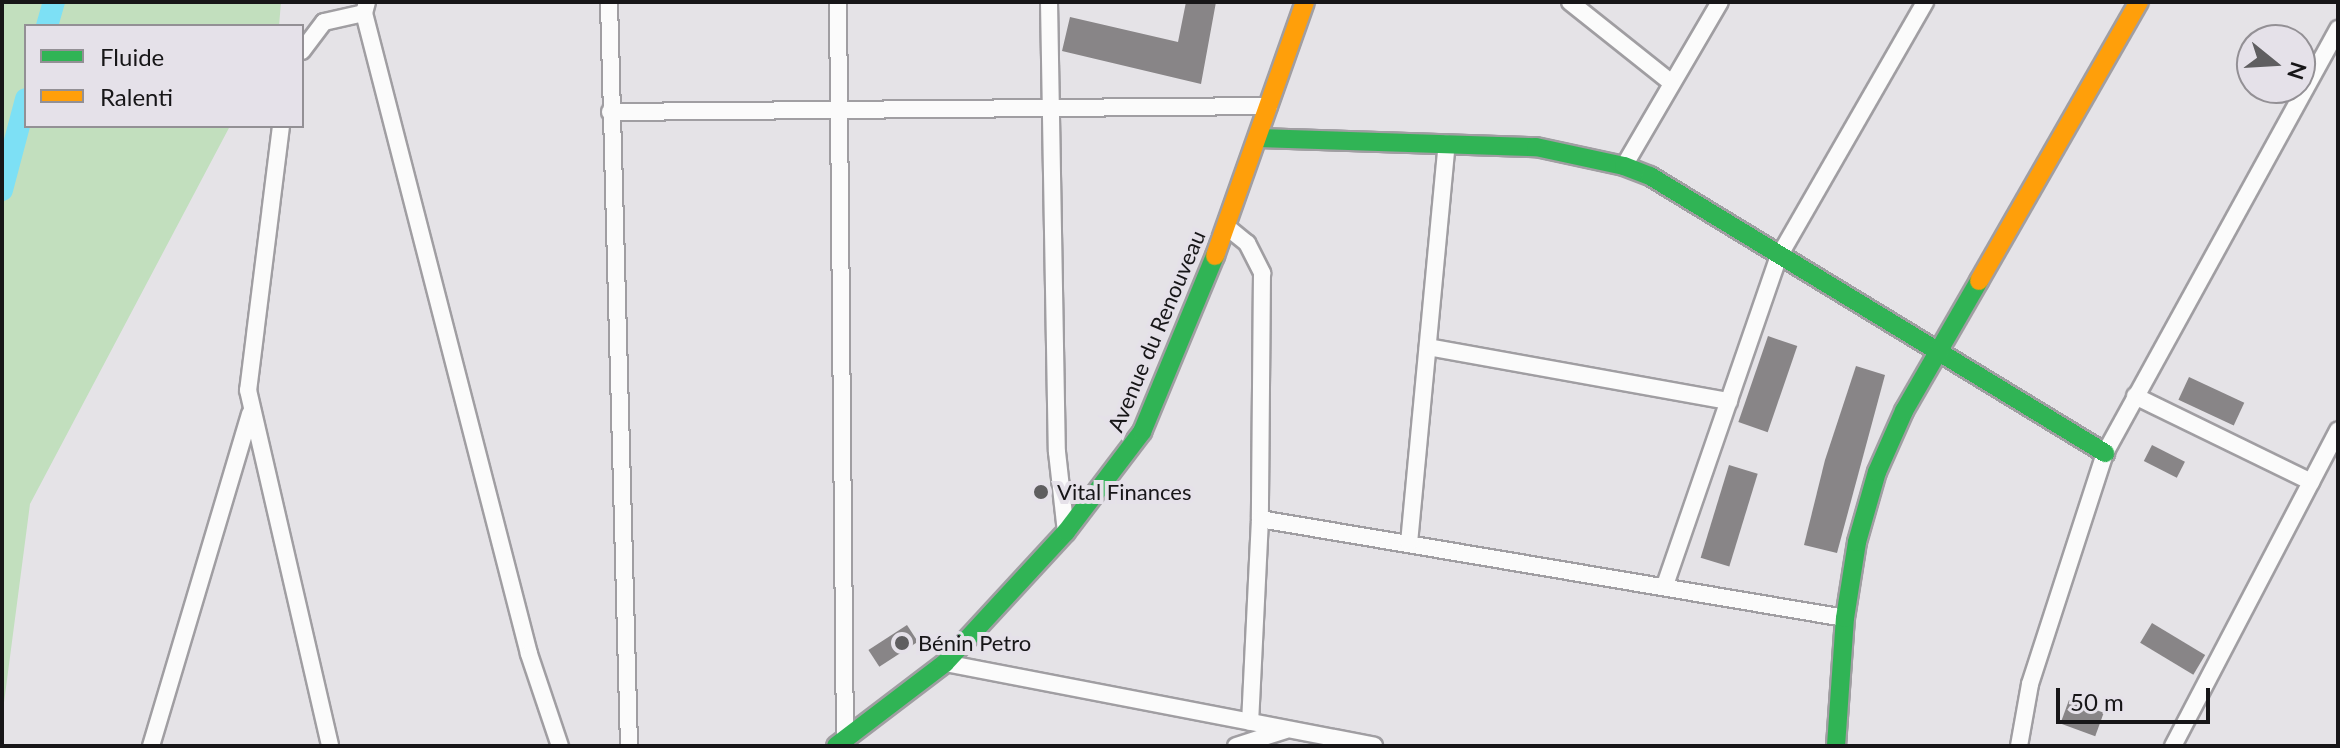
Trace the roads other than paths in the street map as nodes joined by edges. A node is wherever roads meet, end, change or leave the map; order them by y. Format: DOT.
graph roads {
  1 [pos="609,2"];
  2 [pos="838,2"];
  3 [pos="1049,2"];
  4 [pos="1305,2"];
  5 [pos="1570,2"];
  6 [pos="1720,2"];
  7 [pos="1925,2"];
  8 [pos="2139,2"];
  9 [pos="366,7"];
  10 [pos="2338,29"];
  11 [pos="304,48"];
  12 [pos="1672,83"];
  13 [pos="1269,106"];
  14 [pos="1050,108"];
  15 [pos="840,110"];
  16 [pos="610,112"];
  17 [pos="281,128"];
  18 [pos="1259,138"];
  19 [pos="1447,144"];
  20 [pos="1624,166"];
  21 [pos="1227,227"];
  22 [pos="1778,258"];
  23 [pos="1428,347"];
  24 [pos="1941,350"];
  25 [pos="2135,396"];
  26 [pos="1729,401"];
  27 [pos="250,411"];
  28 [pos="2338,431"];
  29 [pos="2105,453"];
  30 [pos="2311,482"];
  31 [pos="1260,519"];
  32 [pos="1066,532"];
  33 [pos="1409,543"];
  34 [pos="1665,585"];
  35 [pos="1845,618"];
  36 [pos="945,663"];
  37 [pos="904,699"];
  38 [pos="1250,722"];
  39 [pos="1287,730"];
  40 [pos="840,742"];
  41 [pos="1349,744"];
  42 [pos="151,746"];
  43 [pos="330,746"];
  44 [pos="560,746"];
  45 [pos="629,746"];
  46 [pos="868,746"];
  47 [pos="1236,746"];
  48 [pos="1374,746"];
  49 [pos="1836,746"];
  50 [pos="2019,746"];
  51 [pos="2173,746"];
  1 -- 16 [label="street"];
  2 -- 15 [label="street"];
  3 -- 14 [label="street"];
  4 -- 13 [label="street, Avenue du Renouveau"];
  5 -- 12 [label="street"];
  6 -- 12 [label="street"];
  7 -- 22 [label="street"];
  8 -- 24 [label="street"];
  9 -- 11 [label="street"];
  9 -- 44 [label="street"];
  10 -- 25 [label="street"];
  12 -- 20 [label="street"];
  13 -- 14 [label="street"];
  13 -- 18 [label="street, Avenue du Renouveau"];
  14 -- 15 [label="street"];
  14 -- 32 [label="street"];
  15 -- 16 [label="street"];
  15 -- 40 [label="street"];
  16 -- 45 [label="street"];
  17 -- 27 [label="street"];
  18 -- 19 [label="street"];
  18 -- 21 [label="street, Avenue du Renouveau"];
  19 -- 20 [label="street"];
  19 -- 23 [label="street"];
  20 -- 22 [label="street"];
  21 -- 31 [label="street"];
  21 -- 32 [label="street, Avenue du Renouveau"];
  22 -- 24 [label="street"];
  22 -- 26 [label="street"];
  23 -- 26 [label="street"];
  23 -- 33 [label="street"];
  24 -- 29 [label="street"];
  24 -- 35 [label="street"];
  25 -- 29 [label="street"];
  25 -- 30 [label="street"];
  26 -- 34 [label="street"];
  27 -- 42 [label="street"];
  27 -- 43 [label="street"];
  28 -- 30 [label="street"];
  29 -- 50 [label="street"];
  30 -- 51 [label="street"];
  31 -- 33 [label="street"];
  31 -- 38 [label="street"];
  32 -- 36 [label="street, Avenue du Renouveau"];
  33 -- 34 [label="street"];
  34 -- 35 [label="street"];
  35 -- 49 [label="street"];
  36 -- 37 [label="street, Avenue du Renouveau"];
  36 -- 38 [label="street"];
  37 -- 40 [label="street, Avenue du Renouveau"];
  37 -- 46 [label="street, Avenue du Renouveau"];
  38 -- 39 [label="street"];
  39 -- 41 [label="street"];
  39 -- 47 [label="street"];
  41 -- 48 [label="street"];
}
